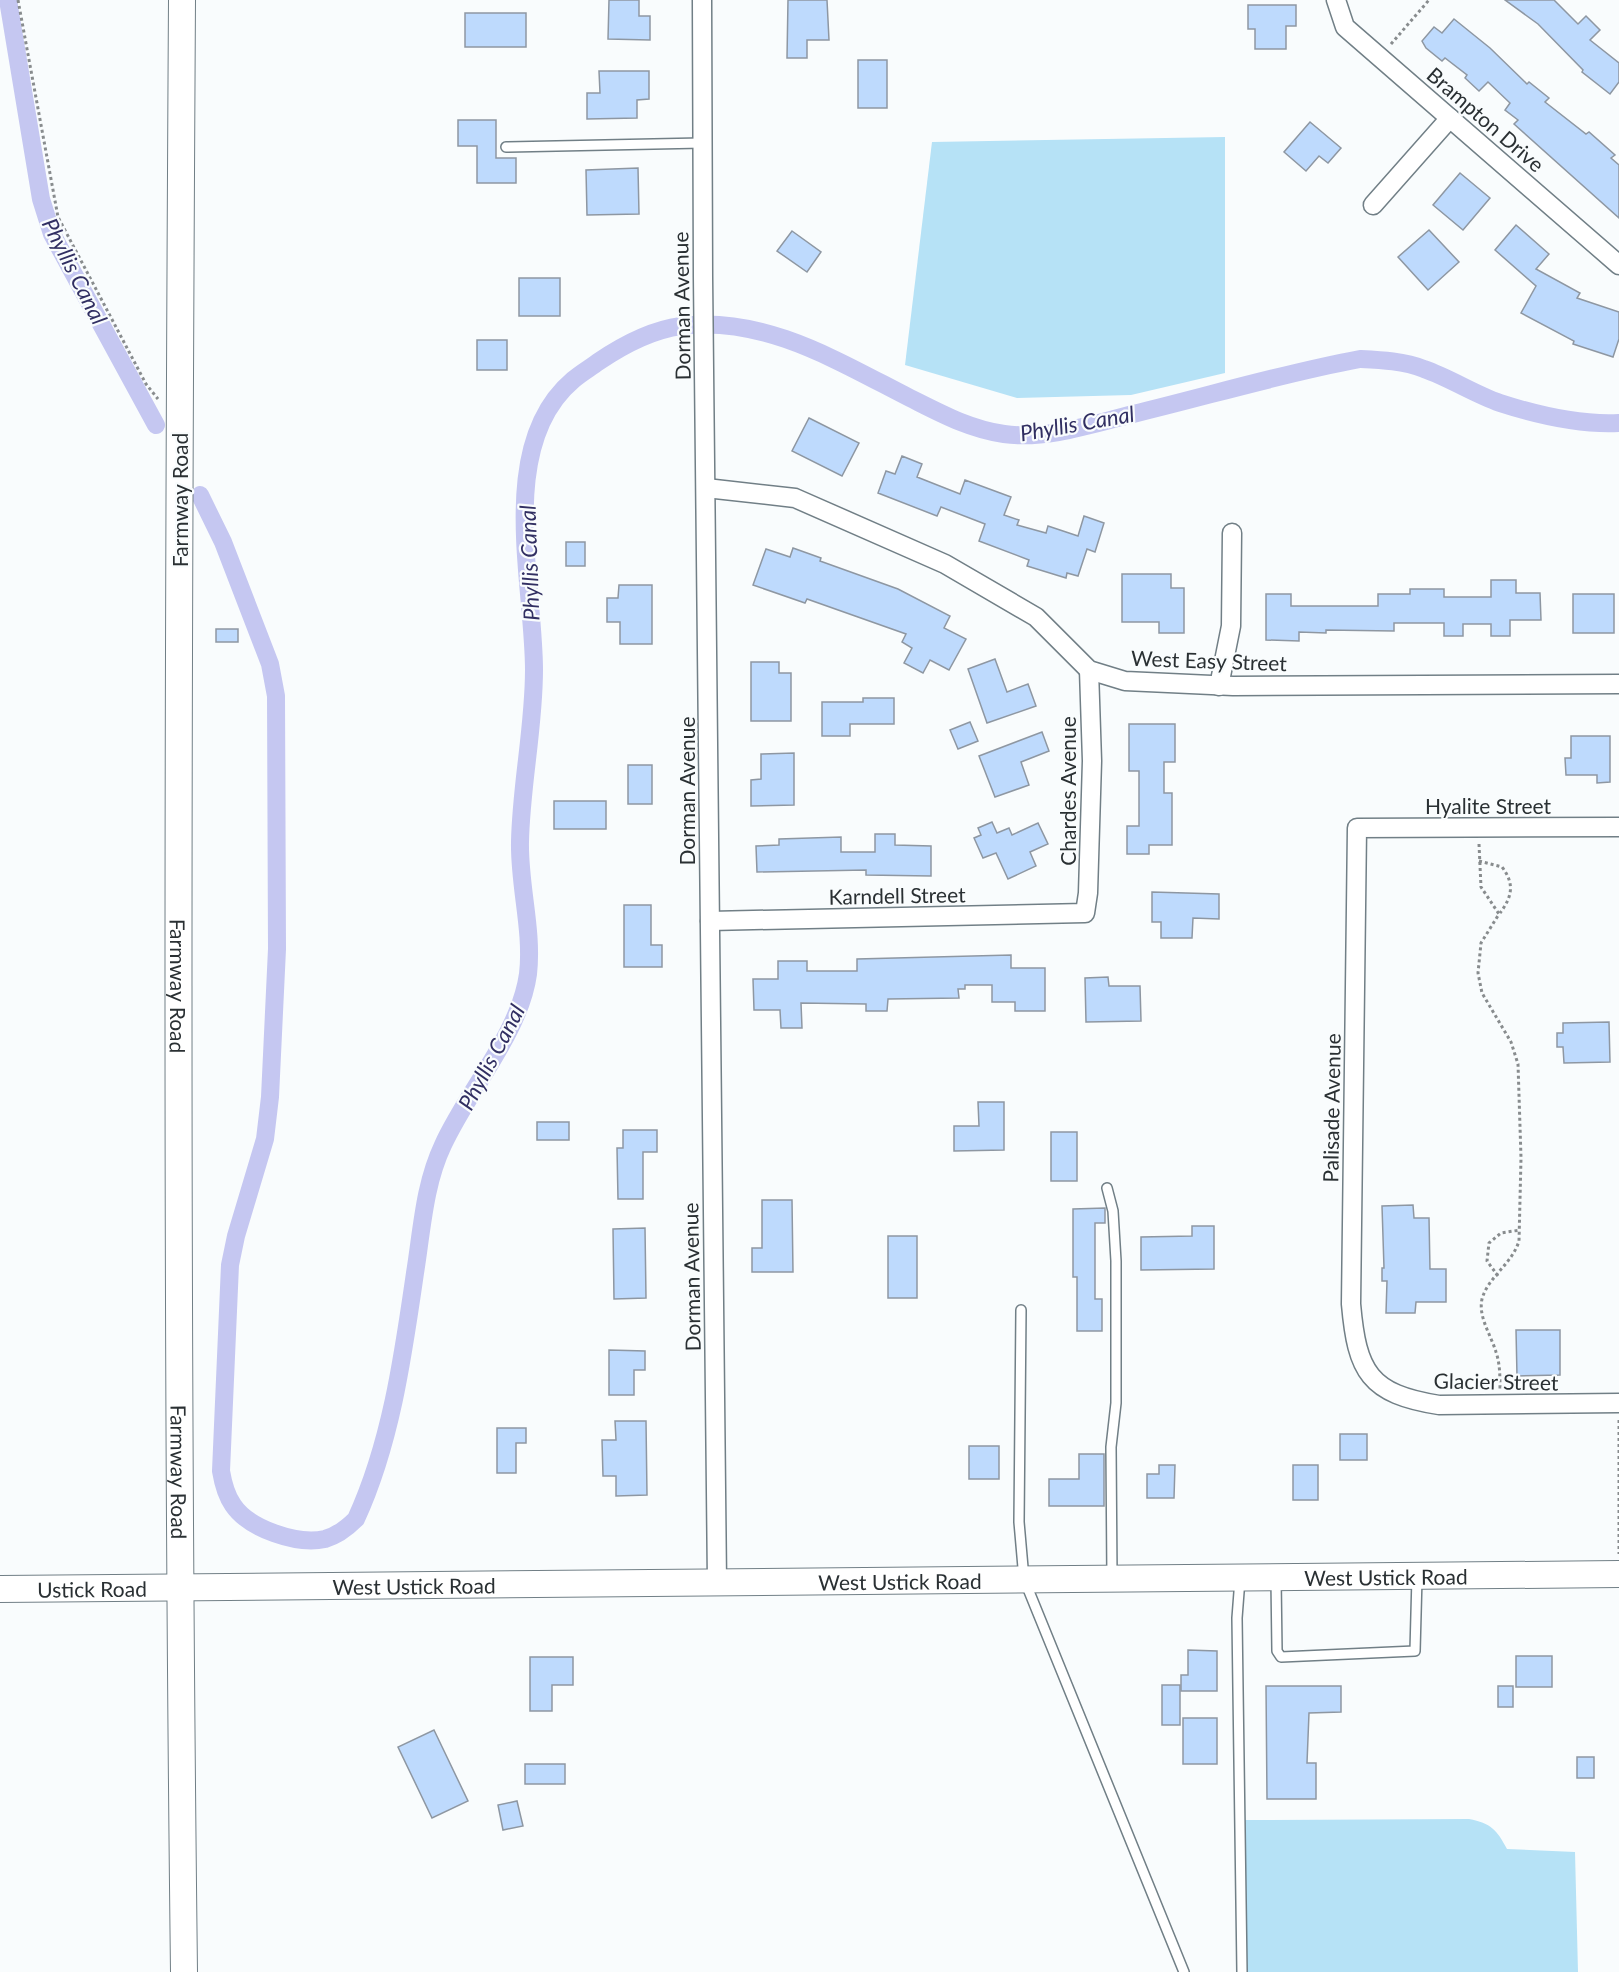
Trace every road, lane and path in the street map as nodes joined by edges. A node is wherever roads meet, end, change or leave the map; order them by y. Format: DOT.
graph roads {
  1 [pos="18,0"];
  2 [pos="182,0"];
  3 [pos="702,0"];
  4 [pos="1336,0"];
  5 [pos="1429,0"];
  6 [pos="1379,57"];
  7 [pos="1450,118"];
  8 [pos="702,143"];
  9 [pos="506,147"];
  10 [pos="1372,205"];
  11 [pos="1619,265"];
  12 [pos="179,423"];
  13 [pos="706,488"];
  14 [pos="1232,533"];
  15 [pos="1089,670"];
  16 [pos="1619,684"];
  17 [pos="1219,686"];
  18 [pos="1619,826"];
  19 [pos="1479,827"];
  20 [pos="1357,828"];
  21 [pos="1479,861"];
  22 [pos="1085,913"];
  23 [pos="1499,914"];
  24 [pos="710,921"];
  25 [pos="1107,1188"];
  26 [pos="1520,1230"];
  27 [pos="1498,1276"];
  28 [pos="1021,1310"];
  29 [pos="1376,1383"];
  30 [pos="1619,1403"];
  31 [pos="1499,1404"];
  32 [pos="1619,1574"];
  33 [pos="1417,1575"];
  34 [pos="1276,1576"];
  35 [pos="1240,1577"];
  36 [pos="1112,1578"];
  37 [pos="1024,1579"];
  38 [pos="717,1582"];
  39 [pos="182,1587"];
  40 [pos="0,1589"];
  41 [pos="184,1972"];
  42 [pos="1184,1972"];
  43 [pos="1242,1972"];
  1 -- 12 [label="path"];
  2 -- 12 [label="main road, Farmway Road"];
  3 -- 8 [label="street, Dorman Avenue"];
  4 -- 6 [label="street, Brampton Drive"];
  5 -- 6 [label="path"];
  6 -- 7 [label="street, Brampton Drive"];
  7 -- 10 [label="street"];
  7 -- 11 [label="street, Brampton Drive"];
  8 -- 9 [label="lane"];
  8 -- 13 [label="street, Dorman Avenue"];
  12 -- 39 [label="main road, Farmway Road"];
  13 -- 15 [label="street, West Easy Street"];
  13 -- 24 [label="street, Dorman Avenue"];
  14 -- 17 [label="street"];
  15 -- 17 [label="street, West Easy Street"];
  15 -- 22 [label="street, Chardes Avenue"];
  16 -- 17 [label="street, West Easy Street"];
  18 -- 19 [label="street, Hyalite Street"];
  19 -- 20 [label="street, Hyalite Street"];
  19 -- 21 [label="path"];
  20 -- 29 [label="street, Palisade Avenue"];
  21 -- 23 [label="path"];
  21 -- 23 [label="path"];
  22 -- 24 [label="street, Karndell Street"];
  23 -- 26 [label="path"];
  24 -- 38 [label="street, Dorman Avenue"];
  25 -- 36 [label="lane"];
  26 -- 27 [label="path"];
  26 -- 27 [label="path"];
  27 -- 31 [label="path"];
  28 -- 37 [label="lane"];
  29 -- 31 [label="street, Glacier Street"];
  30 -- 31 [label="street, Glacier Street"];
  30 -- 32 [label="path"];
  32 -- 33 [label="main road, West Ustick Road"];
  33 -- 34 [label="main road, West Ustick Road"];
  33 -- 34 [label="lane"];
  34 -- 35 [label="main road, West Ustick Road"];
  35 -- 36 [label="main road, West Ustick Road"];
  35 -- 43 [label="lane"];
  36 -- 37 [label="main road, West Ustick Road"];
  37 -- 38 [label="main road, West Ustick Road"];
  37 -- 42 [label="lane"];
  38 -- 39 [label="main road, West Ustick Road"];
  39 -- 40 [label="main road, Ustick Road"];
  39 -- 41 [label="main road, Farmway Road"];
}
